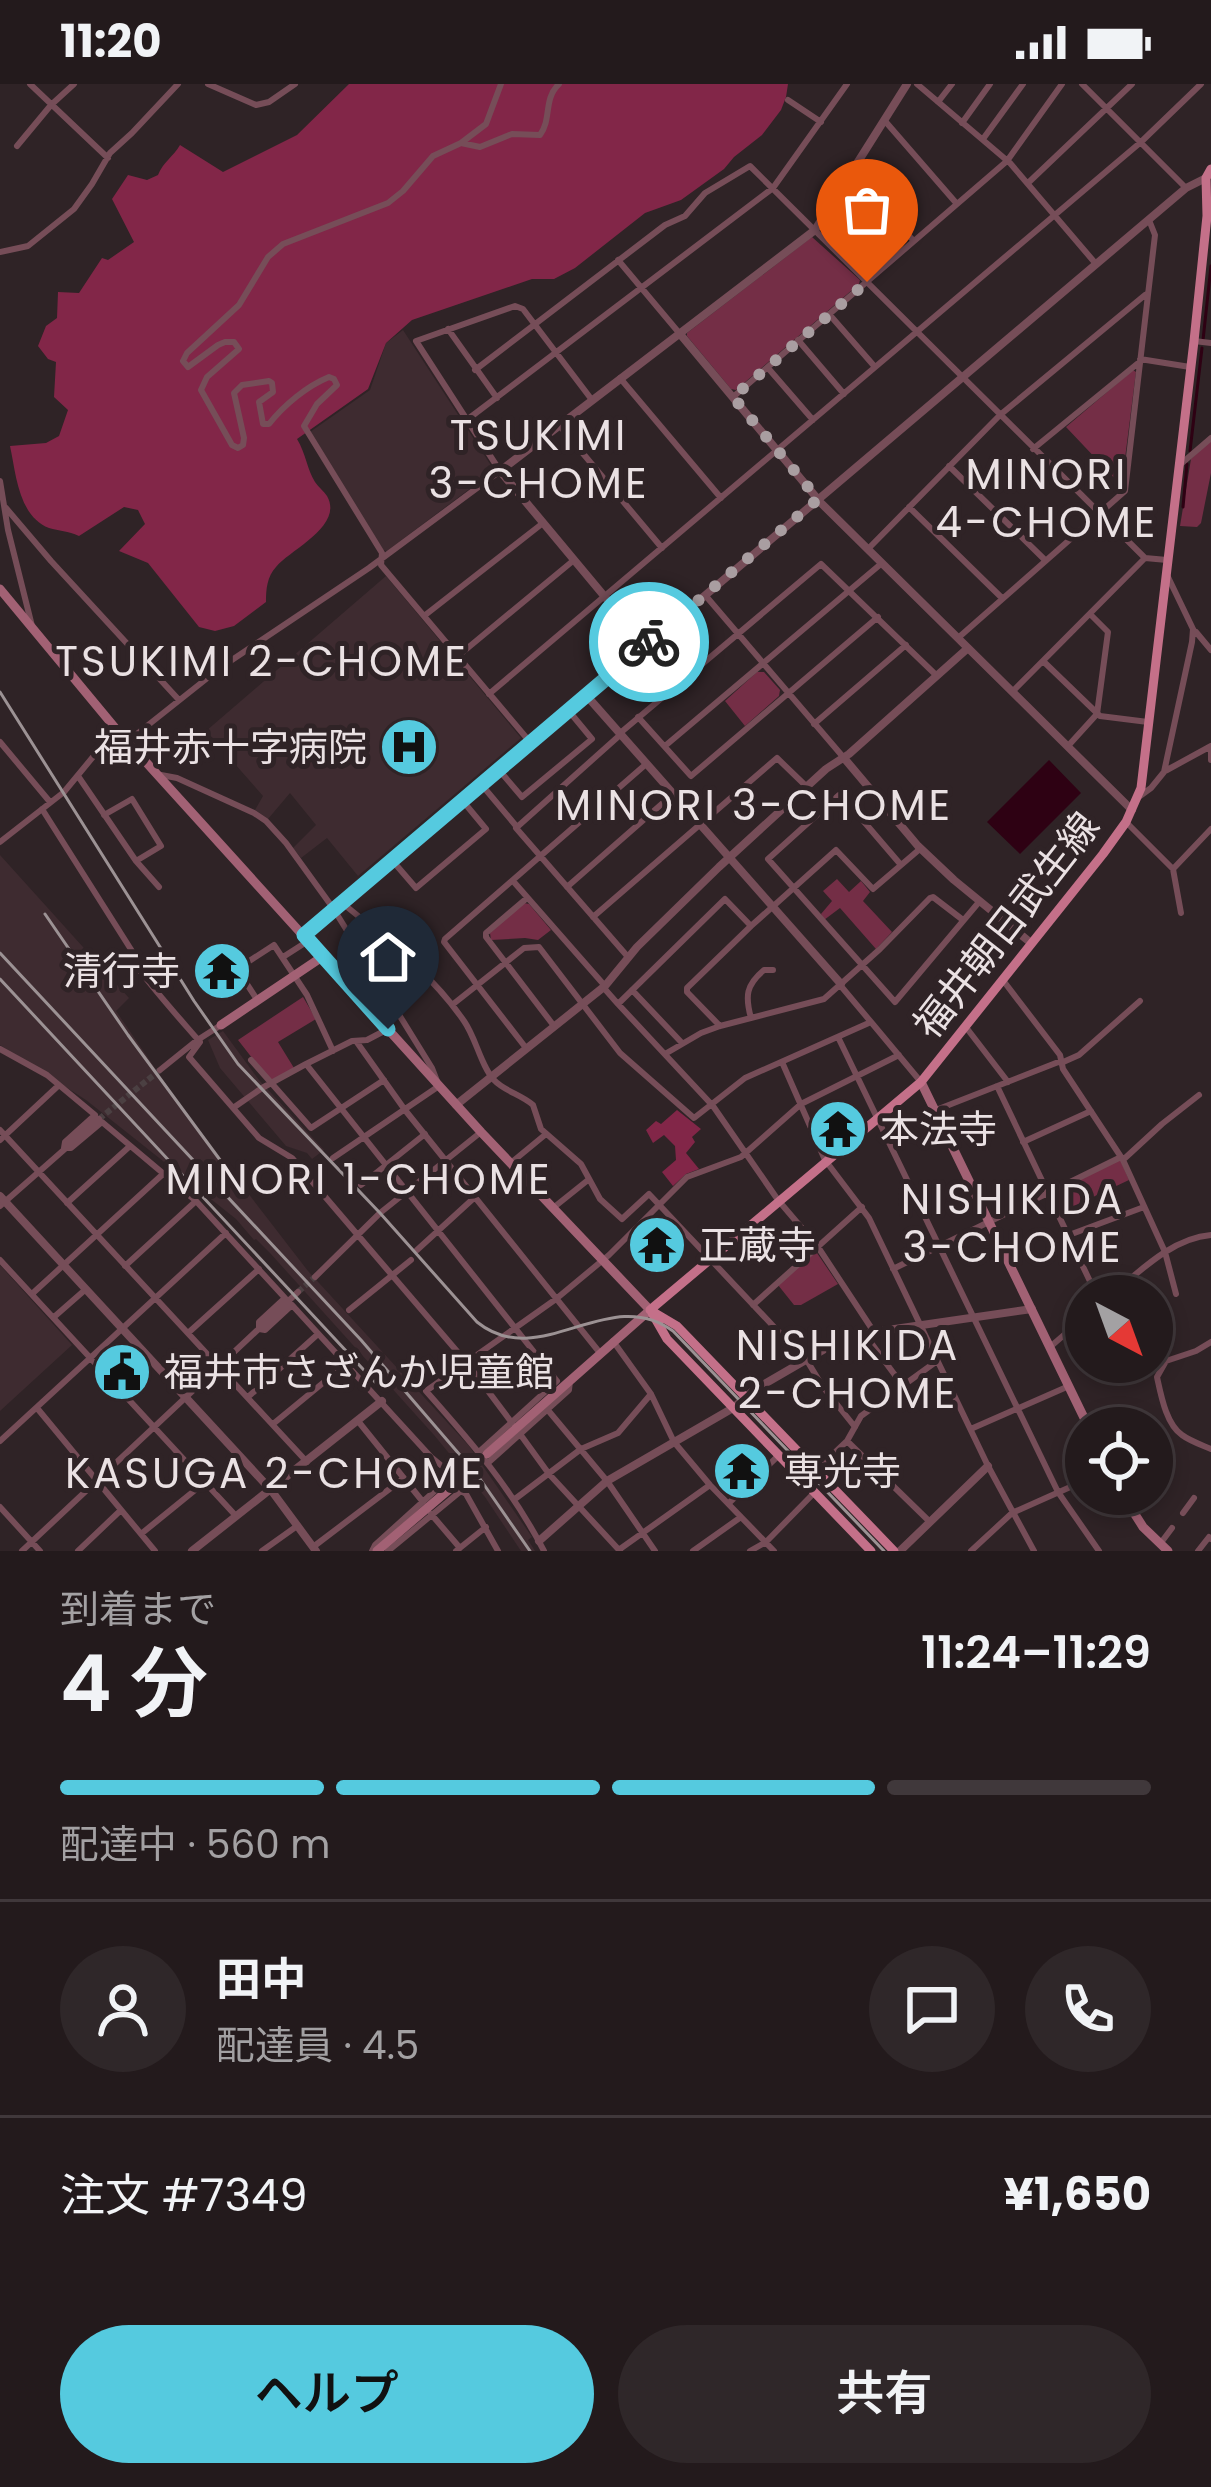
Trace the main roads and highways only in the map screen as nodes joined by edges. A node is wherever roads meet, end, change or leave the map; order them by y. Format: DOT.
graph roads {
  1 [pos="1208,174"];
  2 [pos="0,589"];
  3 [pos="322,957"];
  4 [pos="221,1025"];
  5 [pos="921,1082"];
  6 [pos="650,1310"];
  7 [pos="1079,1407"];
  8 [pos="485,1456"];
  9 [pos="453,1486"];
  10 [pos="1135,1515"];
  11 [pos="1166,1549"];
  12 [pos="374,1551"];
  13 [pos="871,1551"];
  14 [pos="897,1551"];
  1 -- 5 [label="main road, 福井朝日武生線"];
  2 -- 3 [label="main road"];
  3 -- 4 [label="main road"];
  3 -- 6 [label="main road"];
  5 -- 6 [label="main road, 福井朝日武生線"];
  5 -- 7 [label="main road"];
  6 -- 8 [label="main road"];
  6 -- 13 [label="main road"];
  6 -- 14 [label="main road"];
  9 -- 12 [label="main road"];
  10 -- 11 [label="main road"];
}
